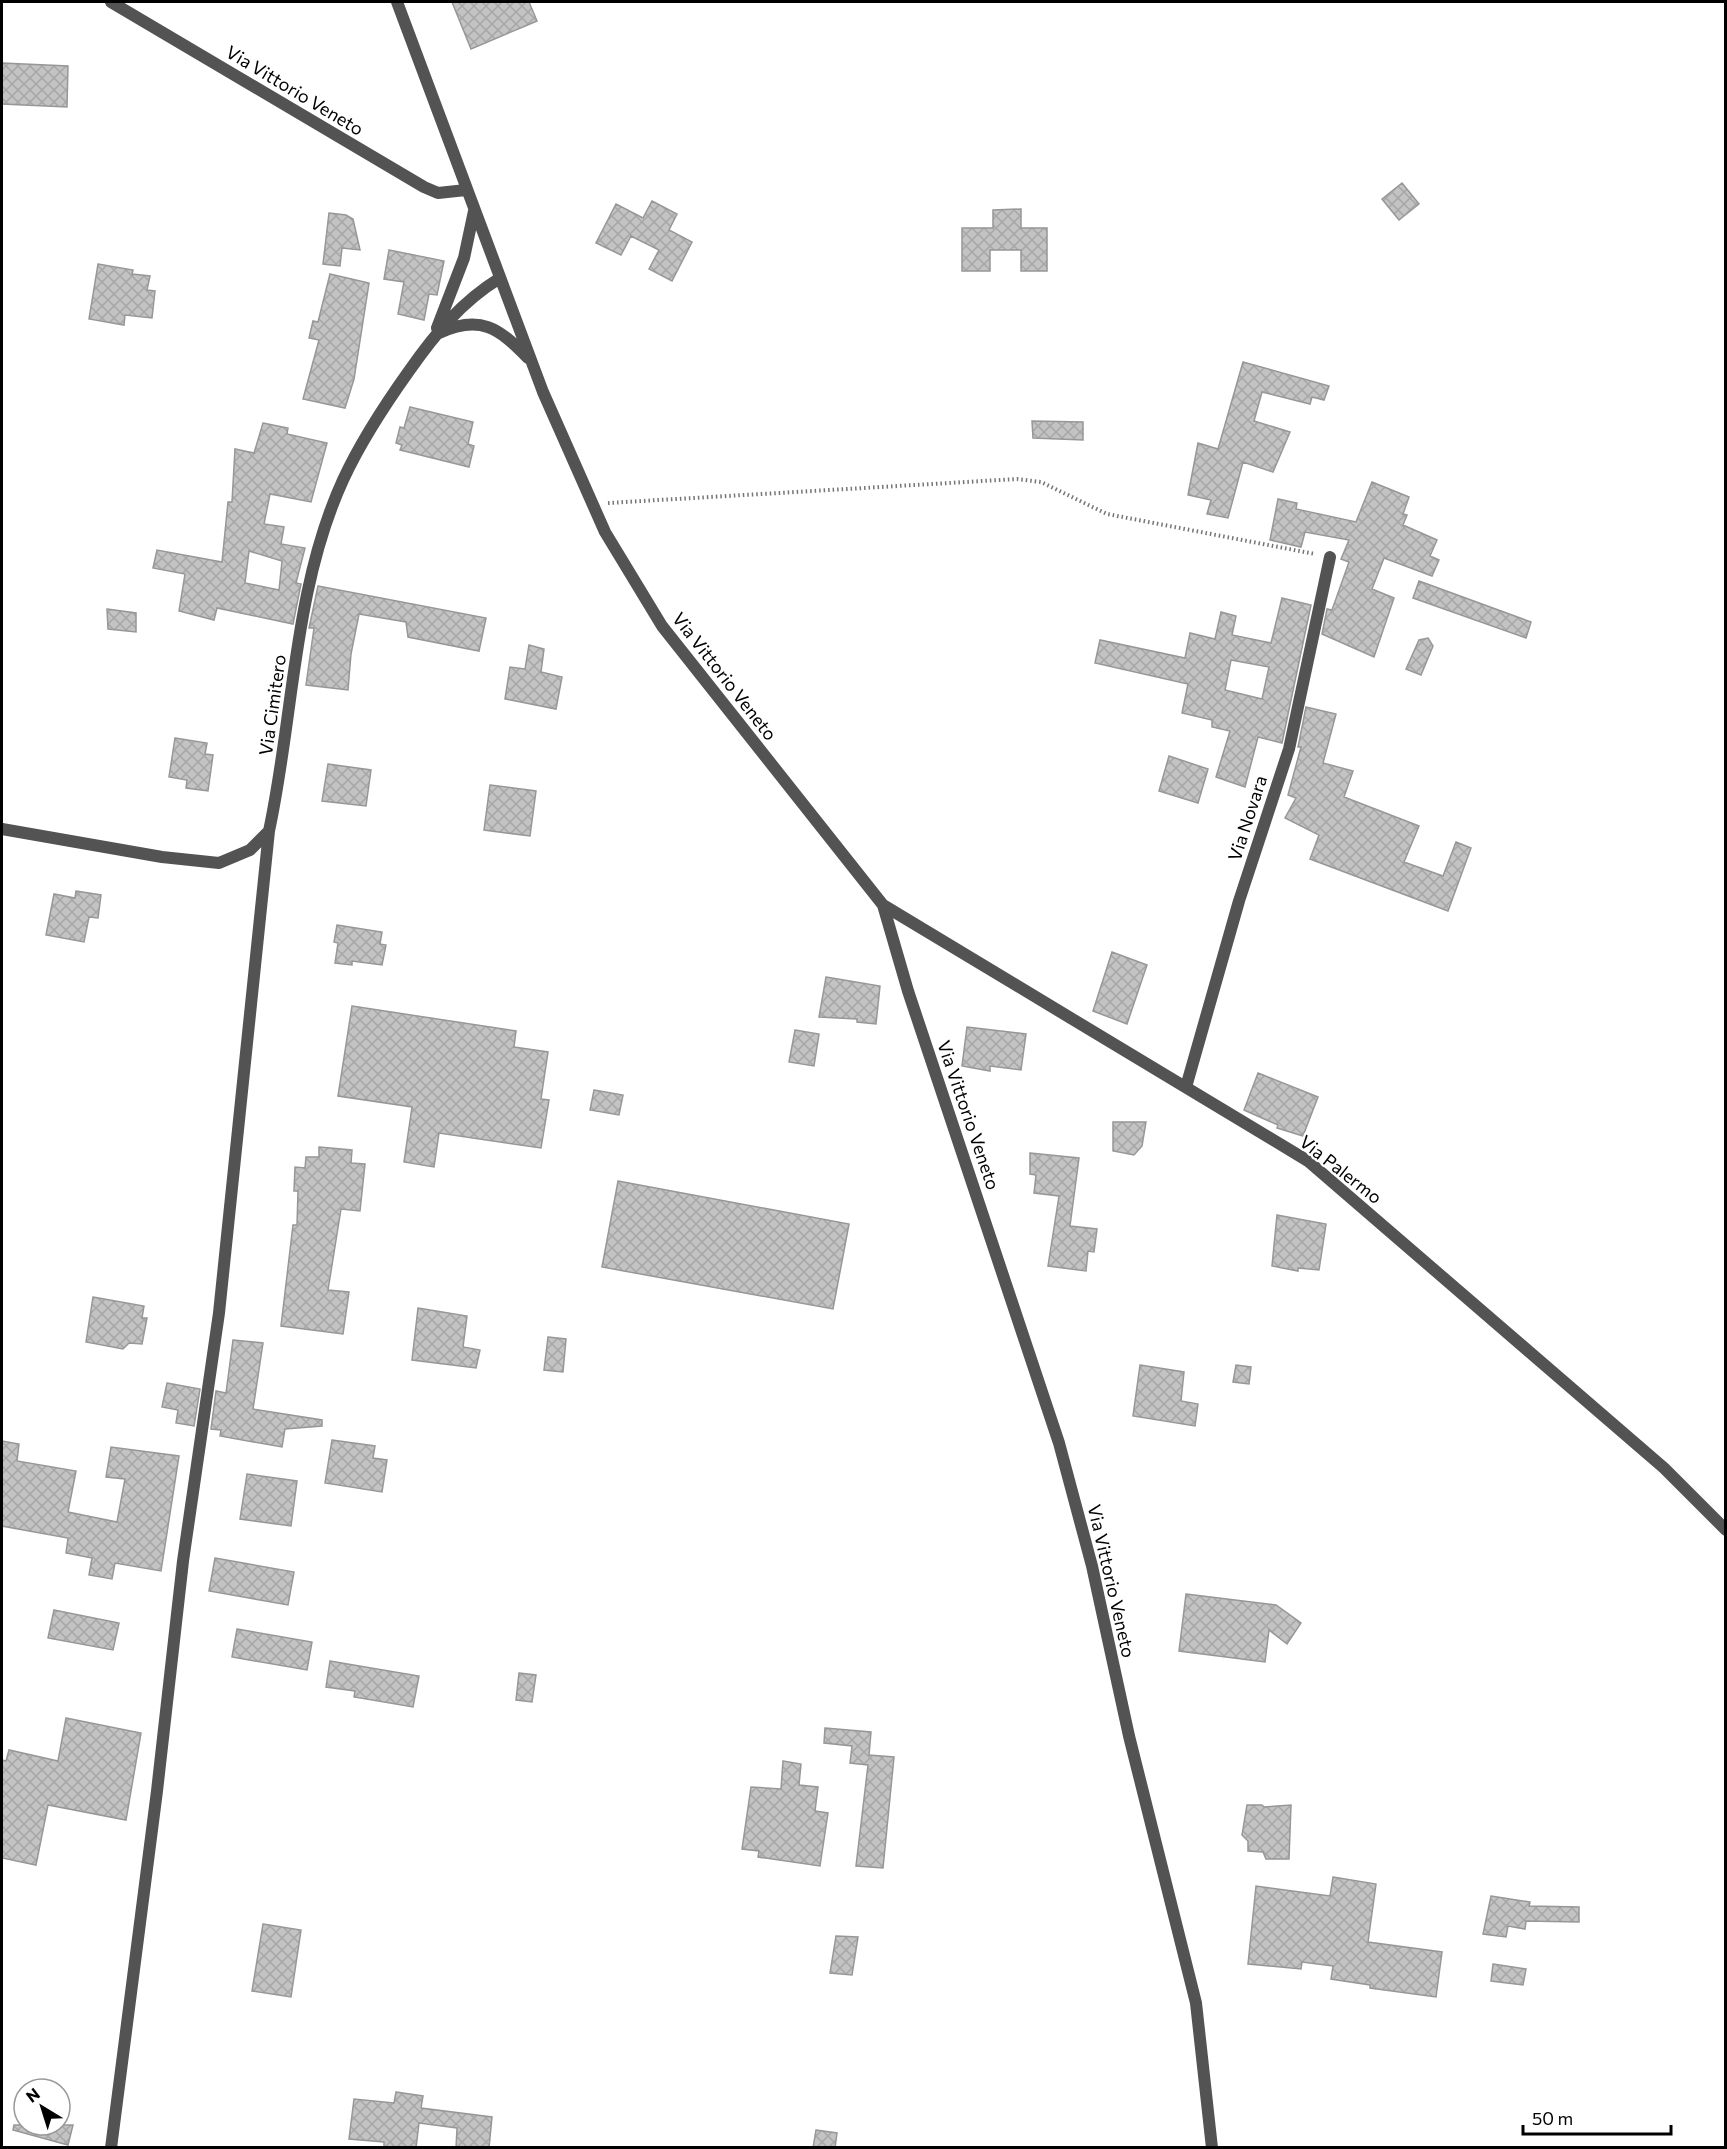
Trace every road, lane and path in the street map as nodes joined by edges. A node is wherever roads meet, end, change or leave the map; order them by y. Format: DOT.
graph roads {
  1 [pos="111,2"];
  2 [pos="397,2"];
  3 [pos="466,190"];
  4 [pos="474,210"];
  5 [pos="501,278"];
  6 [pos="435,335"];
  7 [pos="532,363"];
  8 [pos="593,504"];
  9 [pos="1330,556"];
  10 [pos="2,829"];
  11 [pos="269,831"];
  12 [pos="883,905"];
  13 [pos="1186,1087"];
  14 [pos="1725,1530"];
  15 [pos="111,2148"];
  16 [pos="1212,2148"];
  1 -- 3 [label="street, Via Vittorio Veneto"];
  2 -- 3 [label="street, Via Vittorio Veneto"];
  3 -- 4 [label="street, Via Vittorio Veneto"];
  4 -- 5 [label="street, Via Vittorio Veneto"];
  4 -- 6 [label="street, Via Cimitero"];
  5 -- 6 [label="street, Via Cimitero"];
  5 -- 7 [label="street, Via Vittorio Veneto"];
  6 -- 7 [label="street"];
  6 -- 11 [label="street, Via Cimitero"];
  7 -- 8 [label="street, Via Vittorio Veneto"];
  8 -- 9 [label="path"];
  8 -- 12 [label="street, Via Vittorio Veneto"];
  9 -- 13 [label="street, Via Novara"];
  10 -- 11 [label="street"];
  11 -- 15 [label="street, Via Cimitero"];
  12 -- 13 [label="street, Via Palermo"];
  12 -- 16 [label="street, Via Vittorio Veneto"];
  13 -- 14 [label="street, Via Palermo"];
}
